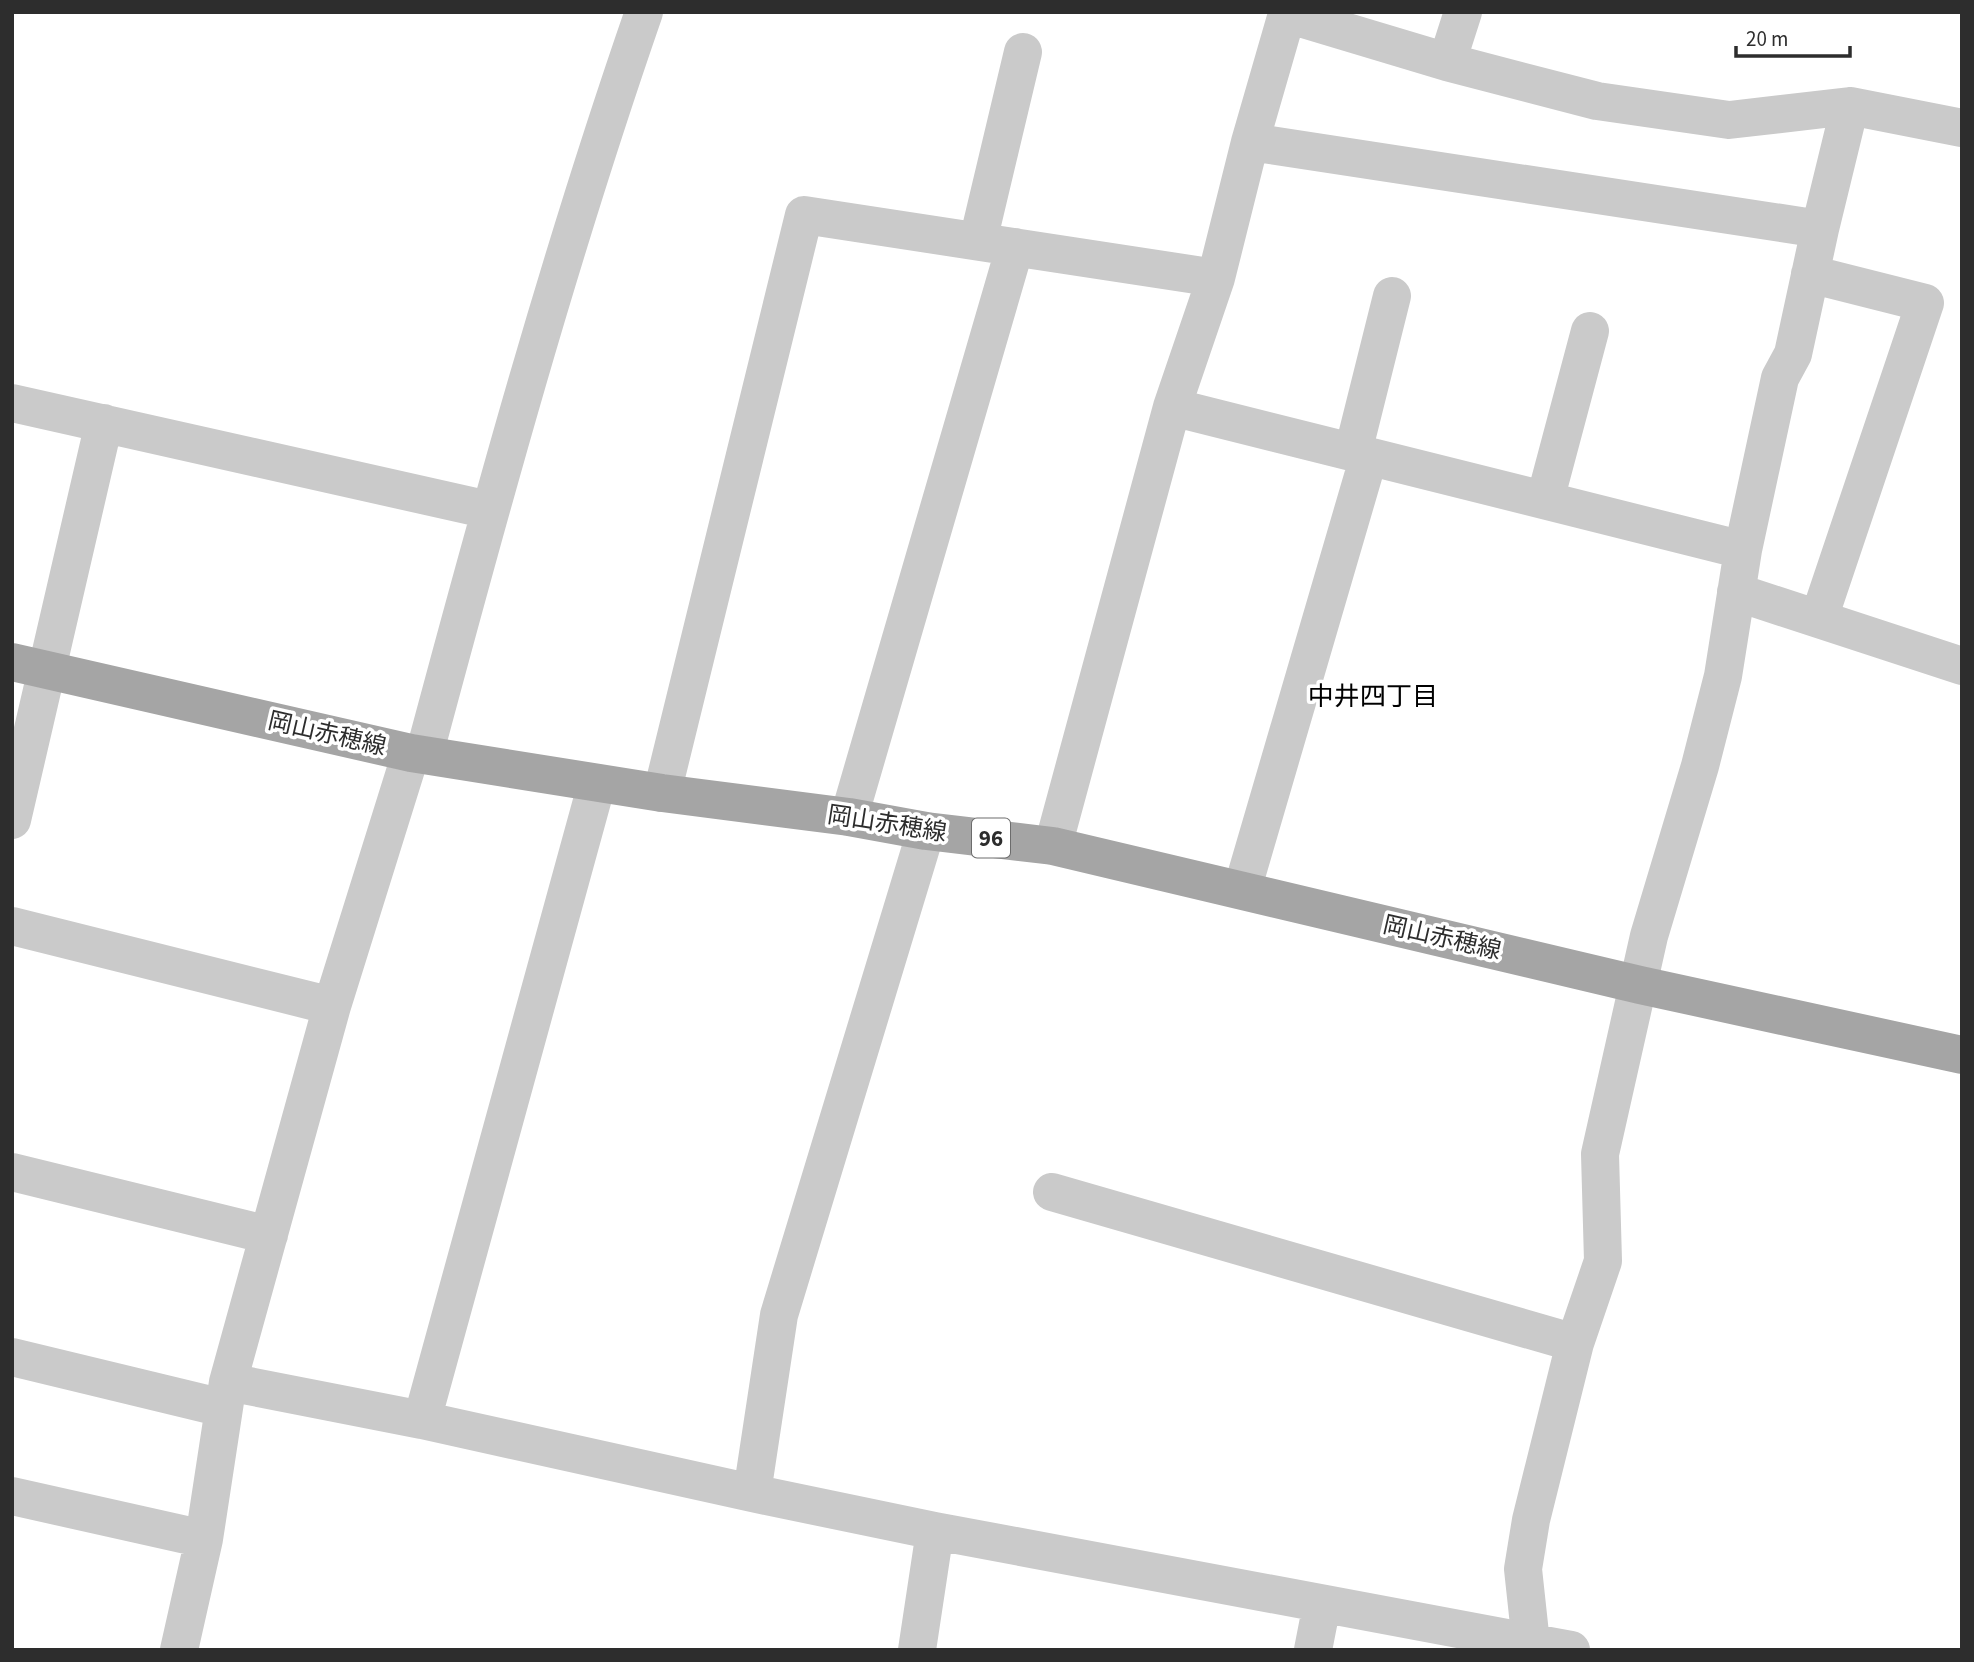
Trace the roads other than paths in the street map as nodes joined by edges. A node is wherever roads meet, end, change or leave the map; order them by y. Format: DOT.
graph roads {
  1 [pos="643,12"];
  2 [pos="1462,12"];
  3 [pos="1281,13"];
  4 [pos="1023,52"];
  5 [pos="1447,62"];
  6 [pos="1850,106"];
  7 [pos="1962,128"];
  8 [pos="1250,142"];
  9 [pos="1819,229"];
  10 [pos="978,241"];
  11 [pos="1015,247"];
  12 [pos="1810,274"];
  13 [pos="1216,278"];
  14 [pos="1392,296"];
  15 [pos="1590,331"];
  16 [pos="12,403"];
  17 [pos="1172,407"];
  18 [pos="104,424"];
  19 [pos="1361,454"];
  20 [pos="1545,500"];
  21 [pos="489,510"];
  22 [pos="1743,550"];
  23 [pos="1736,592"];
  24 [pos="1819,618"];
  25 [pos="30,666"];
  26 [pos="1962,666"];
  27 [pos="418,754"];
  28 [pos="597,783"];
  29 [pos="662,793"];
  30 [pos="849,817"];
  31 [pos="12,820"];
  32 [pos="926,831"];
  33 [pos="1053,846"];
  34 [pos="1242,890"];
  35 [pos="12,926"];
  36 [pos="1640,985"];
  37 [pos="332,1006"];
  38 [pos="1962,1055"];
  39 [pos="12,1172"];
  40 [pos="1052,1192"];
  41 [pos="269,1235"];
  42 [pos="1575,1343"];
  43 [pos="12,1357"];
  44 [pos="226,1395"];
  45 [pos="422,1420"];
  46 [pos="752,1493"];
  47 [pos="12,1496"];
  48 [pos="935,1531"];
  49 [pos="204,1539"];
  50 [pos="1322,1604"];
  51 [pos="1530,1646"];
  52 [pos="179,1650"];
  53 [pos="917,1650"];
  54 [pos="1313,1650"];
  55 [pos="1571,1650"];
  1 -- 21 [label="street"];
  2 -- 5 [label="street"];
  3 -- 5 [label="street"];
  3 -- 8 [label="street"];
  4 -- 10 [label="street"];
  5 -- 6 [label="street"];
  6 -- 7 [label="street"];
  6 -- 9 [label="street"];
  8 -- 9 [label="street"];
  8 -- 13 [label="street"];
  9 -- 12 [label="street"];
  10 -- 11 [label="street"];
  10 -- 29 [label="street"];
  11 -- 13 [label="street"];
  11 -- 30 [label="street"];
  12 -- 22 [label="street"];
  12 -- 24 [label="street"];
  13 -- 17 [label="street"];
  14 -- 19 [label="street"];
  15 -- 20 [label="street"];
  16 -- 18 [label="street"];
  17 -- 19 [label="street"];
  17 -- 33 [label="street"];
  18 -- 21 [label="street"];
  18 -- 25 [label="street"];
  19 -- 20 [label="street"];
  19 -- 34 [label="street"];
  20 -- 22 [label="street"];
  21 -- 27 [label="street"];
  22 -- 23 [label="street"];
  23 -- 24 [label="street"];
  23 -- 36 [label="street"];
  24 -- 26 [label="street"];
  25 -- 27 [label="main road, 岡山赤穂線 / 96"];
  25 -- 31 [label="street"];
  27 -- 28 [label="main road, 岡山赤穂線 / 96"];
  27 -- 37 [label="street"];
  28 -- 29 [label="main road, 岡山赤穂線 / 96"];
  28 -- 45 [label="street"];
  29 -- 30 [label="main road, 岡山赤穂線 / 96"];
  30 -- 32 [label="main road, 岡山赤穂線 / 96"];
  32 -- 33 [label="main road, 岡山赤穂線 / 96"];
  32 -- 46 [label="street"];
  33 -- 34 [label="main road, 岡山赤穂線 / 96"];
  34 -- 36 [label="main road, 岡山赤穂線 / 96"];
  35 -- 37 [label="street"];
  36 -- 38 [label="main road, 岡山赤穂線 / 96"];
  36 -- 42 [label="street"];
  37 -- 41 [label="street"];
  39 -- 41 [label="street"];
  40 -- 42 [label="street"];
  41 -- 44 [label="street"];
  42 -- 51 [label="street"];
  43 -- 44 [label="street"];
  44 -- 45 [label="street"];
  44 -- 49 [label="street"];
  45 -- 46 [label="street"];
  46 -- 48 [label="street"];
  47 -- 49 [label="street"];
  48 -- 50 [label="street"];
  48 -- 53 [label="street"];
  49 -- 52 [label="street"];
  50 -- 51 [label="street"];
  50 -- 54 [label="street"];
  51 -- 55 [label="street"];
}
